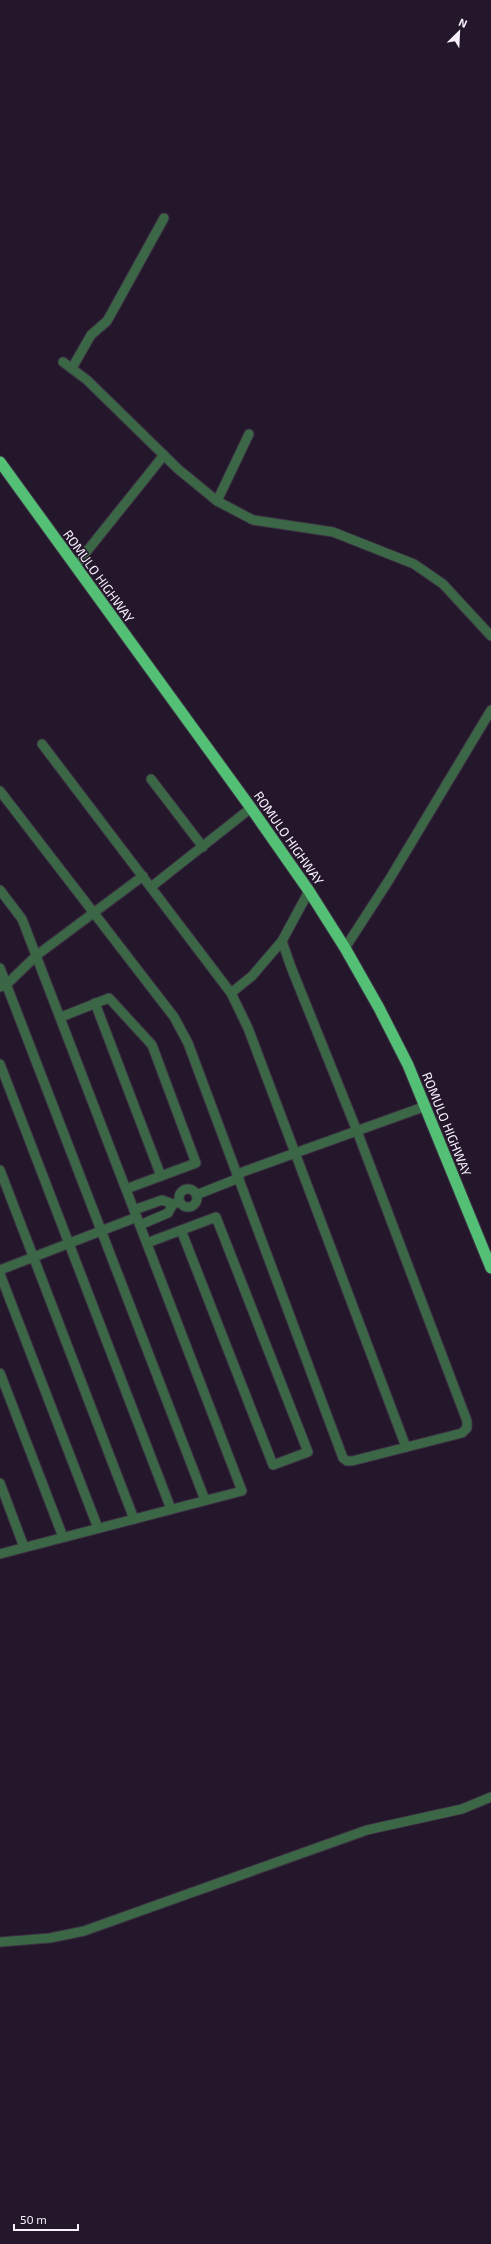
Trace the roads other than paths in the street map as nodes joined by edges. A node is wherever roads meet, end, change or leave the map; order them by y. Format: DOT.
graph roads {
  1 [pos="164,218"];
  2 [pos="63,362"];
  3 [pos="72,368"];
  4 [pos="249,434"];
  5 [pos="164,455"];
  6 [pos="0,462"];
  7 [pos="217,501"];
  8 [pos="75,566"];
  9 [pos="491,636"];
  10 [pos="491,710"];
  11 [pos="42,744"];
  12 [pos="151,779"];
  13 [pos="0,791"];
  14 [pos="251,808"];
  15 [pos="203,847"];
  16 [pos="143,876"];
  17 [pos="151,887"];
  18 [pos="0,890"];
  19 [pos="309,892"];
  20 [pos="93,914"];
  21 [pos="282,941"];
  22 [pos="345,948"];
  23 [pos="37,955"];
  24 [pos="0,968"];
  25 [pos="4,986"];
  26 [pos="231,994"];
  27 [pos="95,1003"];
  28 [pos="61,1017"];
  29 [pos="0,1064"];
  30 [pos="426,1106"];
  31 [pos="357,1131"];
  32 [pos="296,1153"];
  33 [pos="0,1170"];
  34 [pos="161,1176"];
  35 [pos="238,1176"];
  36 [pos="126,1189"];
  37 [pos="176,1203"];
  38 [pos="137,1217"];
  39 [pos="181,1230"];
  40 [pos="102,1231"];
  41 [pos="147,1243"];
  42 [pos="69,1244"];
  43 [pos="34,1257"];
  44 [pos="491,1268"];
  45 [pos="0,1270"];
  46 [pos="0,1274"];
  47 [pos="0,1373"];
  48 [pos="406,1446"];
  49 [pos="0,1483"];
  50 [pos="205,1500"];
  51 [pos="171,1510"];
  52 [pos="134,1519"];
  53 [pos="98,1528"];
  54 [pos="64,1537"];
  55 [pos="24,1547"];
  56 [pos="0,1554"];
  57 [pos="491,1797"];
  58 [pos="0,1942"];
  1 -- 3 [label="street"];
  2 -- 3 [label="street"];
  3 -- 5 [label="street"];
  4 -- 7 [label="street"];
  5 -- 7 [label="street"];
  5 -- 8 [label="street"];
  6 -- 8 [label="highway, ROMULO HIGHWAY"];
  7 -- 9 [label="street"];
  8 -- 14 [label="highway, ROMULO HIGHWAY"];
  10 -- 22 [label="street"];
  11 -- 16 [label="street"];
  12 -- 15 [label="street"];
  13 -- 20 [label="street"];
  14 -- 15 [label="street"];
  14 -- 19 [label="highway, ROMULO HIGHWAY"];
  15 -- 17 [label="street"];
  16 -- 17 [label="street"];
  16 -- 20 [label="street"];
  17 -- 26 [label="street"];
  18 -- 23 [label="street"];
  19 -- 21 [label="street"];
  19 -- 22 [label="highway, ROMULO HIGHWAY"];
  20 -- 23 [label="street"];
  20 -- 35 [label="street"];
  21 -- 26 [label="street"];
  21 -- 31 [label="street"];
  22 -- 30 [label="highway, ROMULO HIGHWAY"];
  23 -- 25 [label="street"];
  23 -- 28 [label="street"];
  24 -- 25 [label="street"];
  25 -- 40 [label="street"];
  26 -- 32 [label="street"];
  27 -- 28 [label="street"];
  27 -- 34 [label="street"];
  27 -- 34 [label="street"];
  28 -- 36 [label="street"];
  29 -- 42 [label="street"];
  30 -- 31 [label="street"];
  30 -- 44 [label="highway, ROMULO HIGHWAY"];
  31 -- 32 [label="street"];
  31 -- 48 [label="street"];
  32 -- 35 [label="street"];
  32 -- 48 [label="street"];
  33 -- 43 [label="street"];
  34 -- 36 [label="street"];
  35 -- 37 [label="street"];
  35 -- 48 [label="street"];
  36 -- 38 [label="street"];
  37 -- 38 [label="street"];
  37 -- 38 [label="street"];
  38 -- 40 [label="street"];
  38 -- 41 [label="street"];
  39 -- 39 [label="street"];
  39 -- 41 [label="street"];
  40 -- 42 [label="street"];
  40 -- 50 [label="street"];
  41 -- 50 [label="street"];
  42 -- 43 [label="street"];
  42 -- 51 [label="street"];
  43 -- 45 [label="street"];
  43 -- 52 [label="street"];
  46 -- 53 [label="street"];
  47 -- 54 [label="street"];
  49 -- 55 [label="street"];
  50 -- 51 [label="street"];
  51 -- 52 [label="street"];
  52 -- 53 [label="street"];
  53 -- 54 [label="street"];
  54 -- 55 [label="street"];
  55 -- 56 [label="street"];
  57 -- 58 [label="street"];
}
